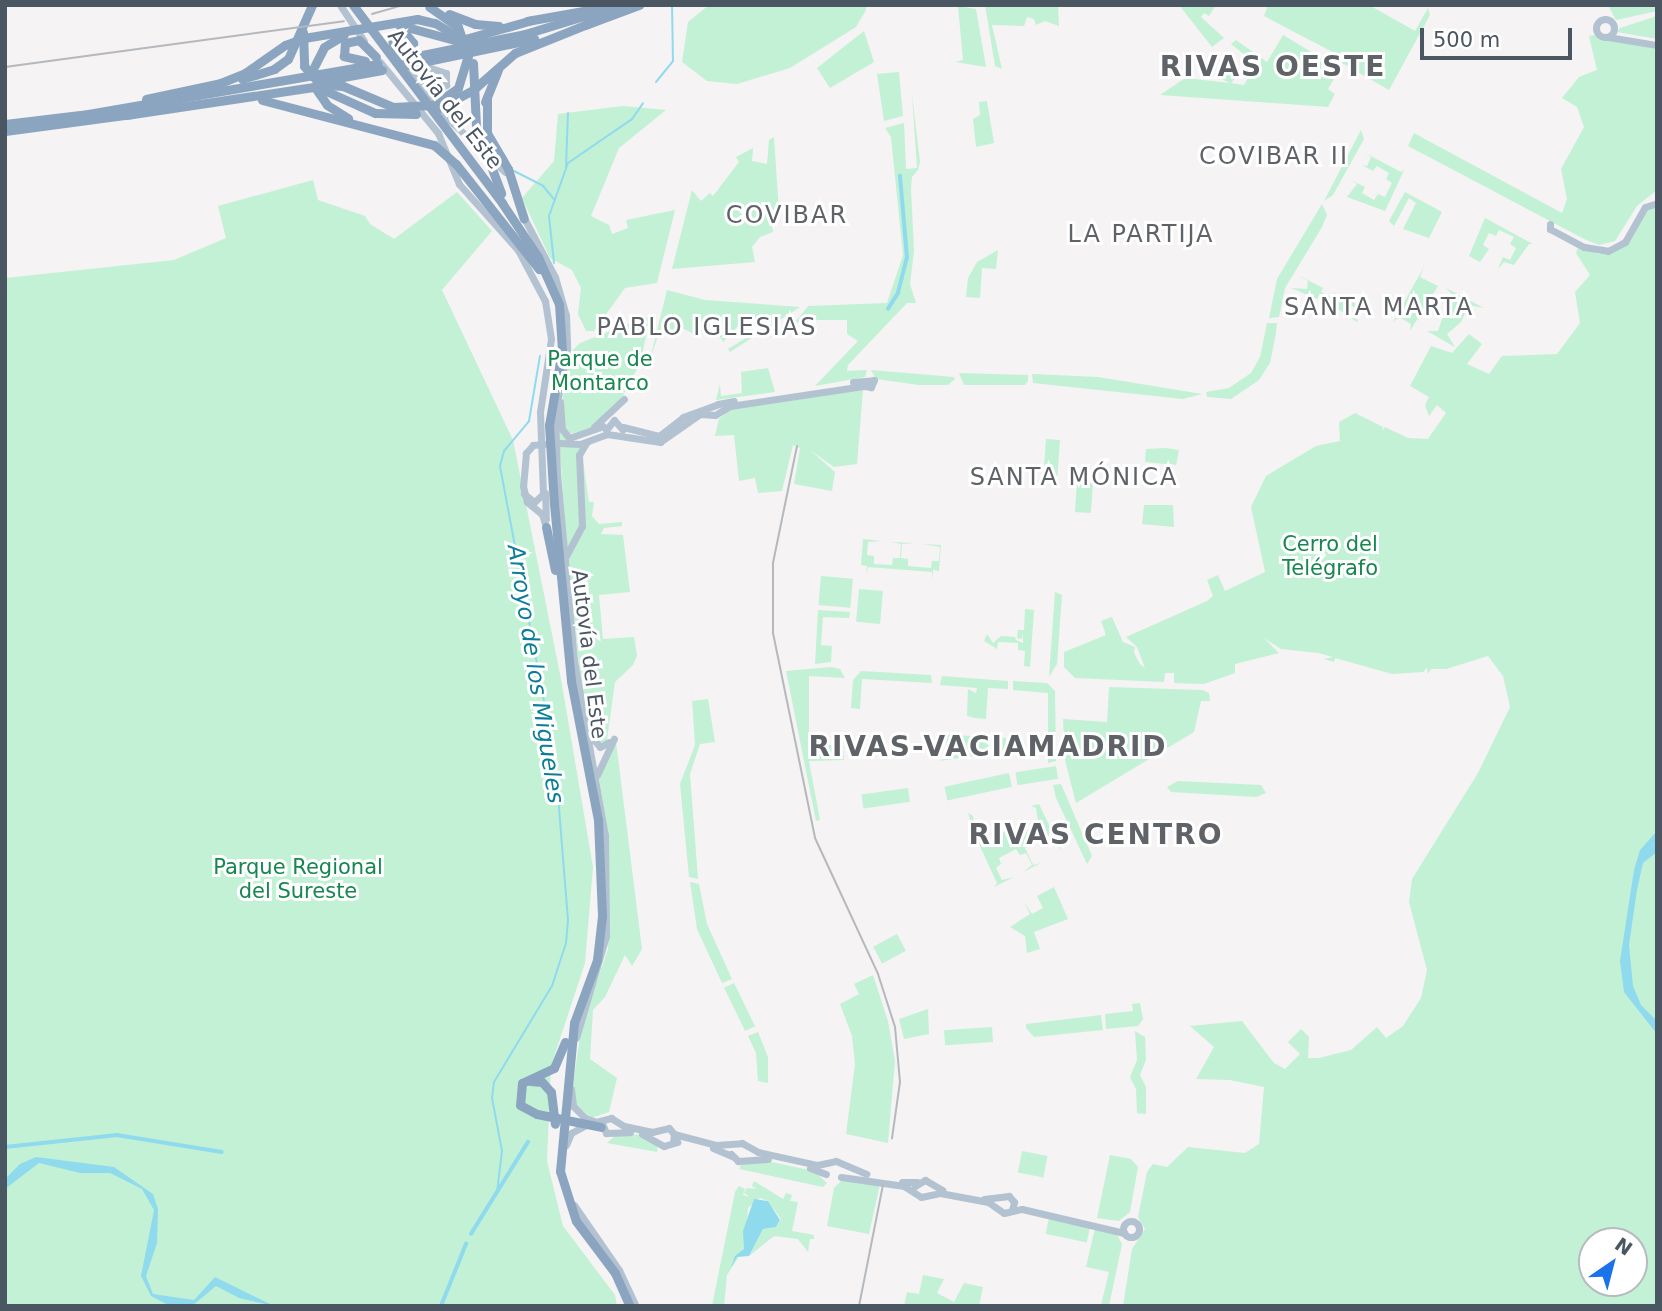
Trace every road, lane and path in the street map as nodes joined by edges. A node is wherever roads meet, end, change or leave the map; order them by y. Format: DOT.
graph roads {
  1 [pos="312,5"];
  2 [pos="340,5"];
  3 [pos="347,5"];
  4 [pos="353,5"];
  5 [pos="359,5"];
  6 [pos="620,5"];
  7 [pos="639,5"];
  8 [pos="426,6"];
  9 [pos="604,6"];
  10 [pos="532,20"];
  11 [pos="590,23"];
  12 [pos="365,29"];
  13 [pos="1614,31"];
  14 [pos="302,35"];
  15 [pos="460,36"];
  16 [pos="1607,37"];
  17 [pos="1657,43"];
  18 [pos="500,65"];
  19 [pos="309,66"];
  20 [pos="470,66"];
  21 [pos="396,68"];
  22 [pos="431,68"];
  23 [pos="218,84"];
  24 [pos="321,90"];
  25 [pos="487,98"];
  26 [pos="243,99"];
  27 [pos="136,101"];
  28 [pos="442,104"];
  29 [pos="379,109"];
  30 [pos="126,115"];
  31 [pos="17,123"];
  32 [pos="5,124"];
  33 [pos="379,130"];
  34 [pos="5,131"];
  35 [pos="481,141"];
  36 [pos="477,190"];
  37 [pos="1657,196"];
  38 [pos="1657,202"];
  39 [pos="524,219"];
  40 [pos="526,237"];
  41 [pos="518,250"];
  42 [pos="539,269"];
  43 [pos="561,386"];
  44 [pos="718,404"];
  45 [pos="708,410"];
  46 [pos="719,413"];
  47 [pos="606,428"];
  48 [pos="562,429"];
  49 [pos="624,431"];
  50 [pos="540,440"];
  51 [pos="587,442"];
  52 [pos="559,443"];
  53 [pos="524,494"];
  54 [pos="547,527"];
  55 [pos="565,561"];
  56 [pos="555,570"];
  57 [pos="584,719"];
  58 [pos="602,814"];
  59 [pos="593,971"];
  60 [pos="583,1009"];
  61 [pos="565,1042"];
  62 [pos="571,1081"];
  63 [pos="552,1116"];
  64 [pos="617,1123"];
  65 [pos="600,1125"];
  66 [pos="556,1129"];
  67 [pos="615,1131"];
  68 [pos="657,1136"];
  69 [pos="673,1138"];
  70 [pos="734,1144"];
  71 [pos="747,1146"];
  72 [pos="732,1156"];
  73 [pos="564,1157"];
  74 [pos="746,1159"];
  75 [pos="828,1164"];
  76 [pos="843,1167"];
  77 [pos="826,1174"];
  78 [pos="841,1177"];
  79 [pos="879,1179"];
  80 [pos="891,1182"];
  81 [pos="917,1182"];
  82 [pos="930,1184"];
  83 [pos="916,1193"];
  84 [pos="929,1194"];
  85 [pos="998,1198"];
  86 [pos="1013,1206"];
  87 [pos="996,1207"];
  88 [pos="1124,1228"];
  89 [pos="609,1257"];
  90 [pos="631,1306"];
  1 -- 14 [label="highway"];
  2 -- 12 [label="main road"];
  3 -- 12 [label="highway, Autovía del Este"];
  4 -- 12 [label="highway, Autovía del Este"];
  5 -- 12 [label="main road"];
  6 -- 21 [label="highway"];
  7 -- 11 [label="highway"];
  8 -- 10 [label="highway"];
  8 -- 15 [label="highway"];
  9 -- 10 [label="highway"];
  9 -- 21 [label="highway"];
  10 -- 19 [label="highway"];
  11 -- 18 [label="highway"];
  11 -- 21 [label="highway"];
  12 -- 21 [label="highway, Autovía del Este"];
  13 -- 16 [label="main road"];
  13 -- 16 [label="main road"];
  13 -- 17 [label="main road"];
  14 -- 19 [label="highway"];
  14 -- 23 [label="highway"];
  15 -- 20 [label="highway"];
  15 -- 23 [label="highway"];
  16 -- 17 [label="main road"];
  18 -- 25 [label="highway"];
  18 -- 28 [label="highway"];
  19 -- 24 [label="highway"];
  20 -- 28 [label="highway"];
  20 -- 35 [label="highway"];
  21 -- 22 [label="main road"];
  21 -- 27 [label="highway"];
  21 -- 30 [label="highway"];
  21 -- 31 [label="highway"];
  21 -- 39 [label="main road"];
  21 -- 40 [label="highway, Autovía del Este"];
  21 -- 41 [label="main road"];
  21 -- 42 [label="highway, Autovía del Este"];
  23 -- 27 [label="highway"];
  24 -- 29 [label="highway"];
  24 -- 33 [label="highway"];
  25 -- 35 [label="highway"];
  25 -- 39 [label="highway"];
  26 -- 29 [label="highway"];
  26 -- 30 [label="highway"];
  26 -- 33 [label="highway"];
  27 -- 31 [label="highway"];
  28 -- 29 [label="highway"];
  30 -- 34 [label="highway"];
  31 -- 32 [label="highway"];
  33 -- 36 [label="highway"];
  35 -- 40 [label="highway"];
  36 -- 41 [label="highway"];
  36 -- 42 [label="highway"];
  37 -- 38 [label="main road"];
  37 -- 38 [label="main road"];
  39 -- 43 [label="main road"];
  40 -- 59 [label="highway, Autovía del Este"];
  41 -- 50 [label="main road"];
  42 -- 56 [label="highway, Autovía del Este"];
  43 -- 48 [label="main road"];
  43 -- 55 [label="main road"];
  44 -- 45 [label="main road"];
  44 -- 46 [label="main road"];
  44 -- 46 [label="main road"];
  45 -- 46 [label="main road"];
  45 -- 49 [label="main road"];
  47 -- 48 [label="main road"];
  47 -- 48 [label="main road"];
  47 -- 49 [label="main road"];
  47 -- 49 [label="main road"];
  47 -- 51 [label="main road"];
  47 -- 52 [label="main road"];
  50 -- 52 [label="main road"];
  50 -- 53 [label="main road"];
  50 -- 53 [label="main road"];
  50 -- 54 [label="main road"];
  51 -- 52 [label="main road"];
  51 -- 55 [label="main road"];
  53 -- 54 [label="main road"];
  54 -- 56 [label="highway"];
  55 -- 57 [label="main road"];
  56 -- 61 [label="highway, Autovía del Este"];
  57 -- 58 [label="main road"];
  57 -- 58 [label="main road"];
  58 -- 60 [label="main road"];
  59 -- 60 [label="highway"];
  59 -- 90 [label="highway, Autovía del Este"];
  60 -- 62 [label="main road"];
  61 -- 63 [label="highway"];
  61 -- 66 [label="highway, Autovía del Este"];
  62 -- 65 [label="main road"];
  62 -- 73 [label="main road"];
  63 -- 65 [label="highway"];
  63 -- 66 [label="highway"];
  64 -- 65 [label="main road"];
  64 -- 67 [label="main road"];
  64 -- 68 [label="main road"];
  65 -- 67 [label="main road"];
  65 -- 73 [label="main road"];
  66 -- 90 [label="highway, Autovía del Este"];
  67 -- 68 [label="main road"];
  68 -- 69 [label="main road"];
  68 -- 69 [label="main road"];
  69 -- 70 [label="main road"];
  69 -- 72 [label="main road"];
  70 -- 71 [label="main road"];
  70 -- 72 [label="main road"];
  71 -- 74 [label="main road"];
  71 -- 75 [label="main road"];
  72 -- 74 [label="main road"];
  73 -- 89 [label="main road"];
  74 -- 77 [label="main road"];
  75 -- 76 [label="main road"];
  75 -- 77 [label="main road"];
  76 -- 78 [label="main road"];
  76 -- 79 [label="main road"];
  77 -- 78 [label="main road"];
  78 -- 79 [label="main road"];
  79 -- 80 [label="main road"];
  80 -- 81 [label="main road"];
  80 -- 83 [label="main road"];
  81 -- 82 [label="main road"];
  81 -- 83 [label="main road"];
  82 -- 84 [label="main road"];
  82 -- 85 [label="main road"];
  83 -- 84 [label="main road"];
  84 -- 87 [label="main road"];
  85 -- 86 [label="main road"];
  85 -- 87 [label="main road"];
  86 -- 87 [label="main road"];
  86 -- 88 [label="main road"];
  89 -- 90 [label="highway"];
}
